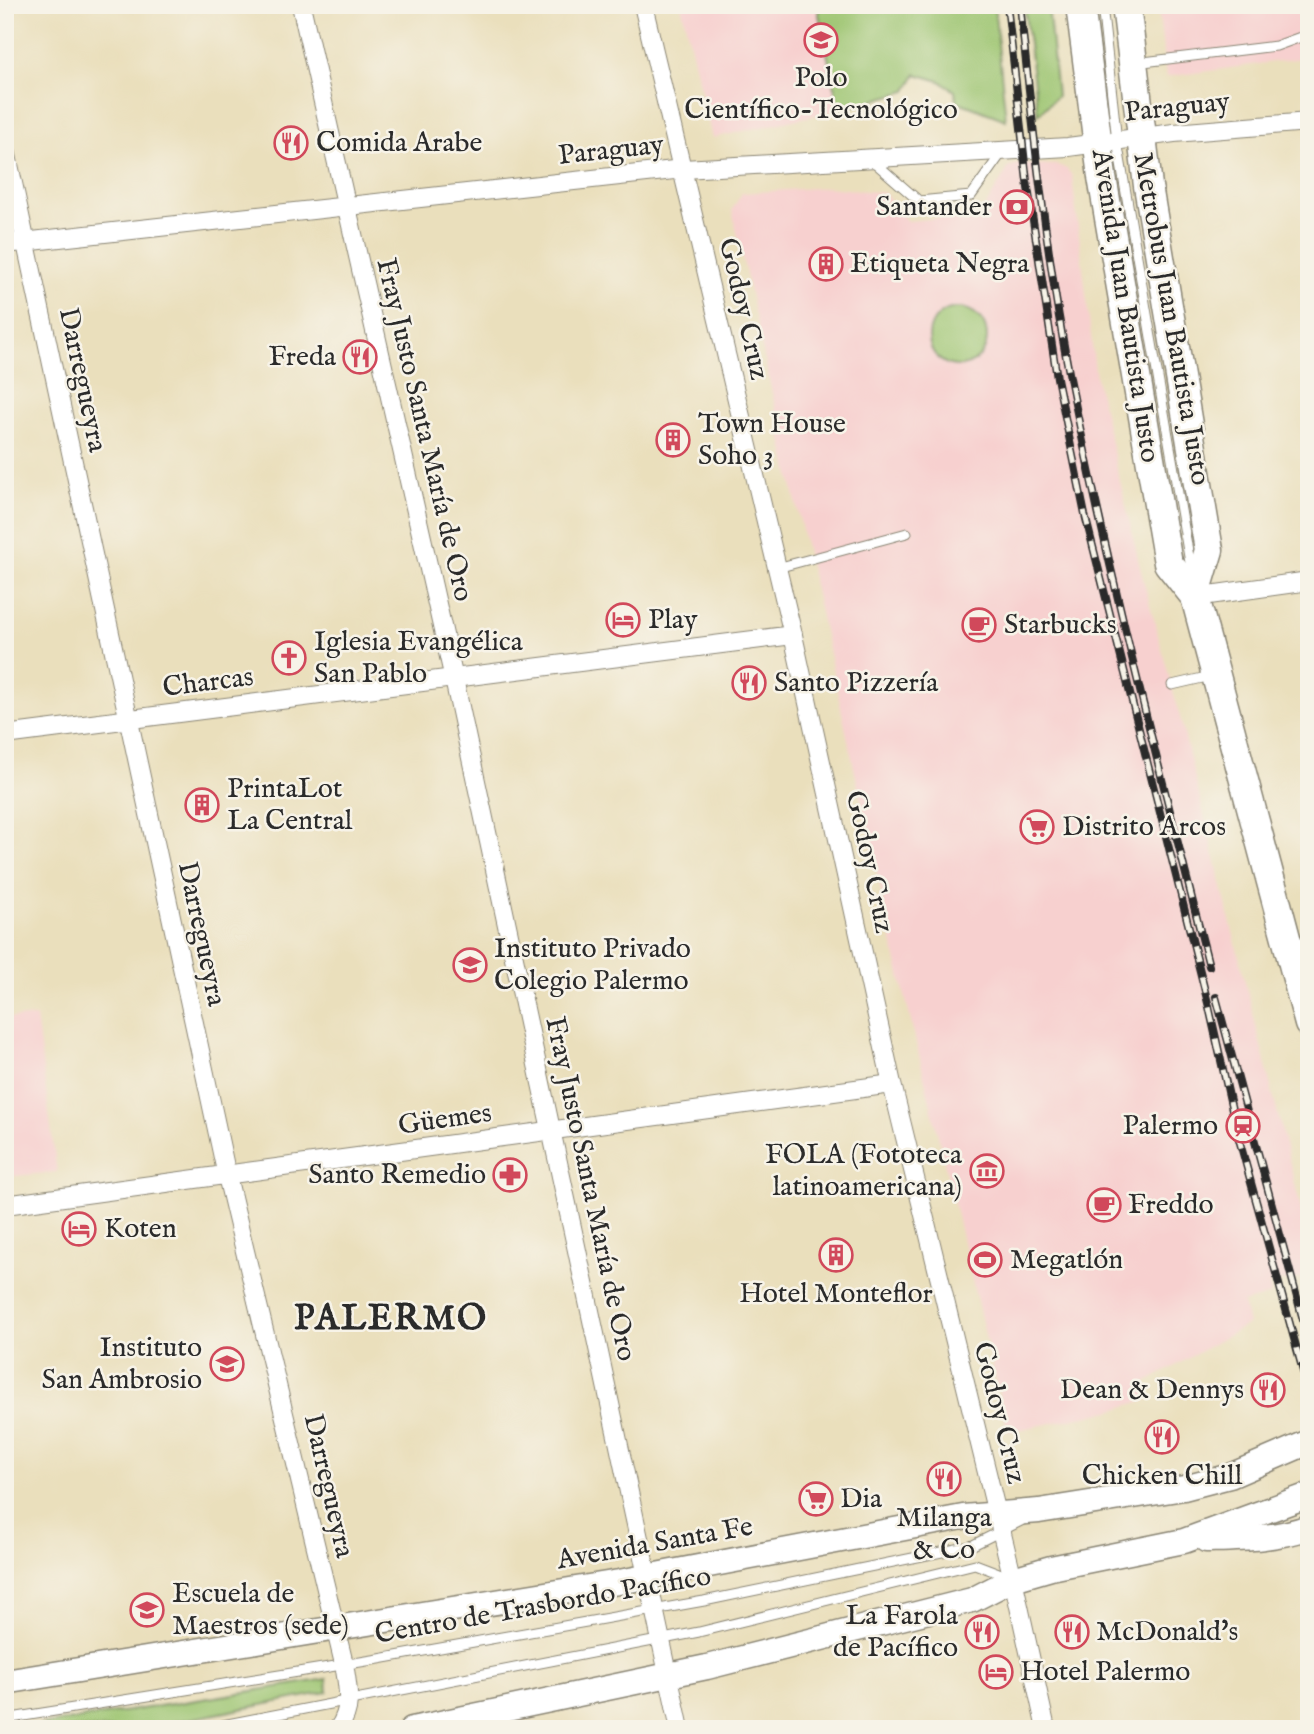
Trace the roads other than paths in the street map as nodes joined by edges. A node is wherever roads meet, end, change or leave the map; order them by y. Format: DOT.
graph roads {
  1 [pos="301,5"];
  2 [pos="643,5"];
  3 [pos="1080,5"];
  4 [pos="1102,5"];
  5 [pos="1126,5"];
  6 [pos="1309,34"];
  7 [pos="1132,63"];
  8 [pos="1309,122"];
  9 [pos="1119,141"];
  10 [pos="5,146"];
  11 [pos="1004,150"];
  12 [pos="870,157"];
  13 [pos="683,169"];
  14 [pos="345,206"];
  15 [pos="26,242"];
  16 [pos="5,244"];
  17 [pos="907,533"];
  18 [pos="777,568"];
  19 [pos="1309,581"];
  20 [pos="1195,597"];
  21 [pos="793,635"];
  22 [pos="1216,675"];
  23 [pos="454,679"];
  24 [pos="1172,685"];
  25 [pos="128,719"];
  26 [pos="5,735"];
  27 [pos="1309,1024"];
  28 [pos="892,1084"];
  29 [pos="550,1132"];
  30 [pos="227,1176"];
  31 [pos="5,1205"];
  32 [pos="1309,1442"];
  33 [pos="1309,1495"];
  34 [pos="999,1523"];
  35 [pos="1309,1527"];
  36 [pos="1184,1541"];
  37 [pos="647,1577"];
  38 [pos="1013,1579"];
  39 [pos="654,1611"];
  40 [pos="334,1627"];
  41 [pos="660,1639"];
  42 [pos="345,1664"];
  43 [pos="668,1675"];
  44 [pos="5,1682"];
  45 [pos="350,1699"];
  46 [pos="5,1719"];
  47 [pos="202,1729"];
  48 [pos="338,1729"];
  49 [pos="412,1729"];
  50 [pos="680,1729"];
  51 [pos="1046,1729"];
  1 -- 14 [label="street, Fray Justo Santa María de Oro"];
  2 -- 13 [label="street, Godoy Cruz"];
  3 -- 9 [label="main road, Avenida Juan Bautista Justo"];
  4 -- 9 [label="lane, Metrobus Juan Bautista Justo"];
  5 -- 7 [label="main road, Avenida Juan Bautista Justo"];
  6 -- 7 [label="lane"];
  7 -- 9 [label="main road, Avenida Juan Bautista Justo"];
  8 -- 9 [label="street, Paraguay"];
  9 -- 11 [label="street, Paraguay"];
  9 -- 20 [label="main road, Avenida Juan Bautista Justo"];
  9 -- 20 [label="main road, Avenida Juan Bautista Justo"];
  10 -- 15 [label="street, Darregueyra"];
  11 -- 12 [label="street, Paraguay"];
  11 -- 12 [label="lane"];
  12 -- 13 [label="street, Paraguay"];
  13 -- 14 [label="street, Paraguay"];
  13 -- 18 [label="street, Godoy Cruz"];
  14 -- 15 [label="street, Paraguay"];
  14 -- 23 [label="street, Fray Justo Santa María de Oro"];
  15 -- 16 [label="street, Paraguay"];
  15 -- 25 [label="street, Darregueyra"];
  17 -- 18 [label="lane"];
  18 -- 21 [label="street, Godoy Cruz"];
  19 -- 20 [label="street"];
  20 -- 22 [label="main road, Avenida Juan Bautista Justo"];
  21 -- 23 [label="street, Charcas"];
  21 -- 28 [label="street, Godoy Cruz"];
  22 -- 24 [label="lane"];
  22 -- 27 [label="main road, Avenida Juan Bautista Justo"];
  23 -- 25 [label="street, Charcas"];
  23 -- 29 [label="street, Fray Justo Santa María de Oro"];
  25 -- 26 [label="street, Charcas"];
  25 -- 30 [label="street, Darregueyra"];
  28 -- 29 [label="street, Güemes"];
  28 -- 34 [label="street, Godoy Cruz"];
  29 -- 30 [label="street, Güemes"];
  29 -- 37 [label="street, Fray Justo Santa María de Oro"];
  30 -- 31 [label="street, Güemes"];
  30 -- 40 [label="street, Darregueyra"];
  32 -- 34 [label="main road, Avenida Santa Fe"];
  33 -- 36 [label="main road"];
  34 -- 37 [label="main road, Avenida Santa Fe"];
  34 -- 38 [label="street, Godoy Cruz"];
  34 -- 39 [label="lane, Centro de Trasbordo Pacífico"];
  35 -- 36 [label="main road"];
  36 -- 38 [label="main road"];
  37 -- 39 [label="street, Fray Justo Santa María de Oro"];
  37 -- 40 [label="main road, Avenida Santa Fe"];
  38 -- 41 [label="lane, Centro de Trasbordo Pacífico"];
  38 -- 43 [label="main road"];
  38 -- 51 [label="street, Godoy Cruz"];
  39 -- 41 [label="street, Fray Justo Santa María de Oro"];
  39 -- 42 [label="lane, Centro de Trasbordo Pacífico"];
  40 -- 42 [label="street, Darregueyra"];
  40 -- 44 [label="main road, Avenida Santa Fe"];
  41 -- 43 [label="street, Fray Justo Santa María de Oro"];
  41 -- 45 [label="lane, Centro de Trasbordo Pacífico"];
  42 -- 45 [label="street, Darregueyra"];
  42 -- 46 [label="lane, Centro de Trasbordo Pacífico"];
  43 -- 49 [label="main road"];
  43 -- 50 [label="street, Fray Justo Santa María de Oro"];
  45 -- 47 [label="lane, Centro de Trasbordo Pacífico"];
  45 -- 48 [label="street, Darregueyra"];
}
